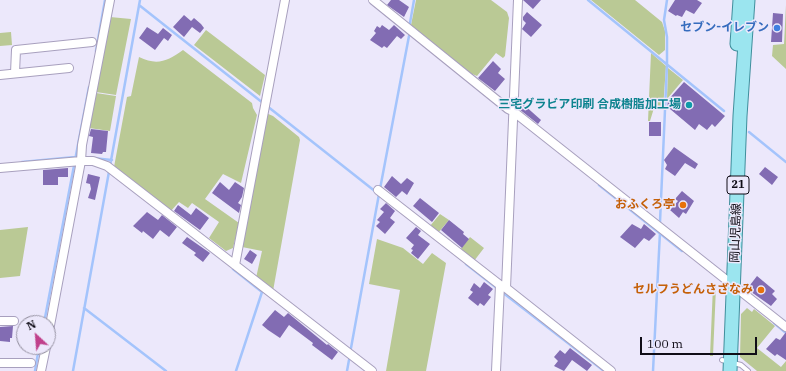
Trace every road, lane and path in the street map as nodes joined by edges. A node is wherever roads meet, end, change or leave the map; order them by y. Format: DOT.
graph roads {
  1 [pos="110,0"];
  2 [pos="285,0"];
  3 [pos="373,0"];
  4 [pos="518,0"];
  5 [pos="740,0"];
  6 [pos="748,0"];
  7 [pos="92,42"];
  8 [pos="69,68"];
  9 [pos="15,74"];
  10 [pos="0,75"];
  11 [pos="512,113"];
  12 [pos="78,159"];
  13 [pos="0,168"];
  14 [pos="379,192"];
  15 [pos="235,265"];
  16 [pos="730,282"];
  17 [pos="502,288"];
  18 [pos="52,315"];
  19 [pos="0,321"];
  20 [pos="14,321"];
  21 [pos="786,327"];
  22 [pos="45,355"];
  23 [pos="0,363"];
  24 [pos="32,363"];
  25 [pos="726,366"];
  26 [pos="42,371"];
  27 [pos="372,371"];
  28 [pos="496,371"];
  29 [pos="611,371"];
  30 [pos="748,371"];
  1 -- 12 [label="street"];
  2 -- 15 [label="street"];
  3 -- 11 [label="street"];
  4 -- 11 [label="street"];
  5 -- 16 [label="main road, 岡山児島線 / 21"];
  6 -- 16 [label="main road, 岡山児島線 / 21"];
  7 -- 9 [label="street"];
  8 -- 9 [label="street"];
  9 -- 10 [label="street"];
  11 -- 16 [label="street"];
  11 -- 17 [label="street"];
  12 -- 13 [label="street"];
  12 -- 15 [label="street"];
  12 -- 18 [label="street"];
  14 -- 17 [label="street"];
  15 -- 27 [label="street"];
  16 -- 21 [label="street"];
  16 -- 25 [label="main road, 岡山児島線 / 21"];
  17 -- 28 [label="street"];
  17 -- 29 [label="street"];
  19 -- 20 [label="street"];
  22 -- 26 [label="street"];
  23 -- 24 [label="street"];
  25 -- 30 [label="lane"];
}
